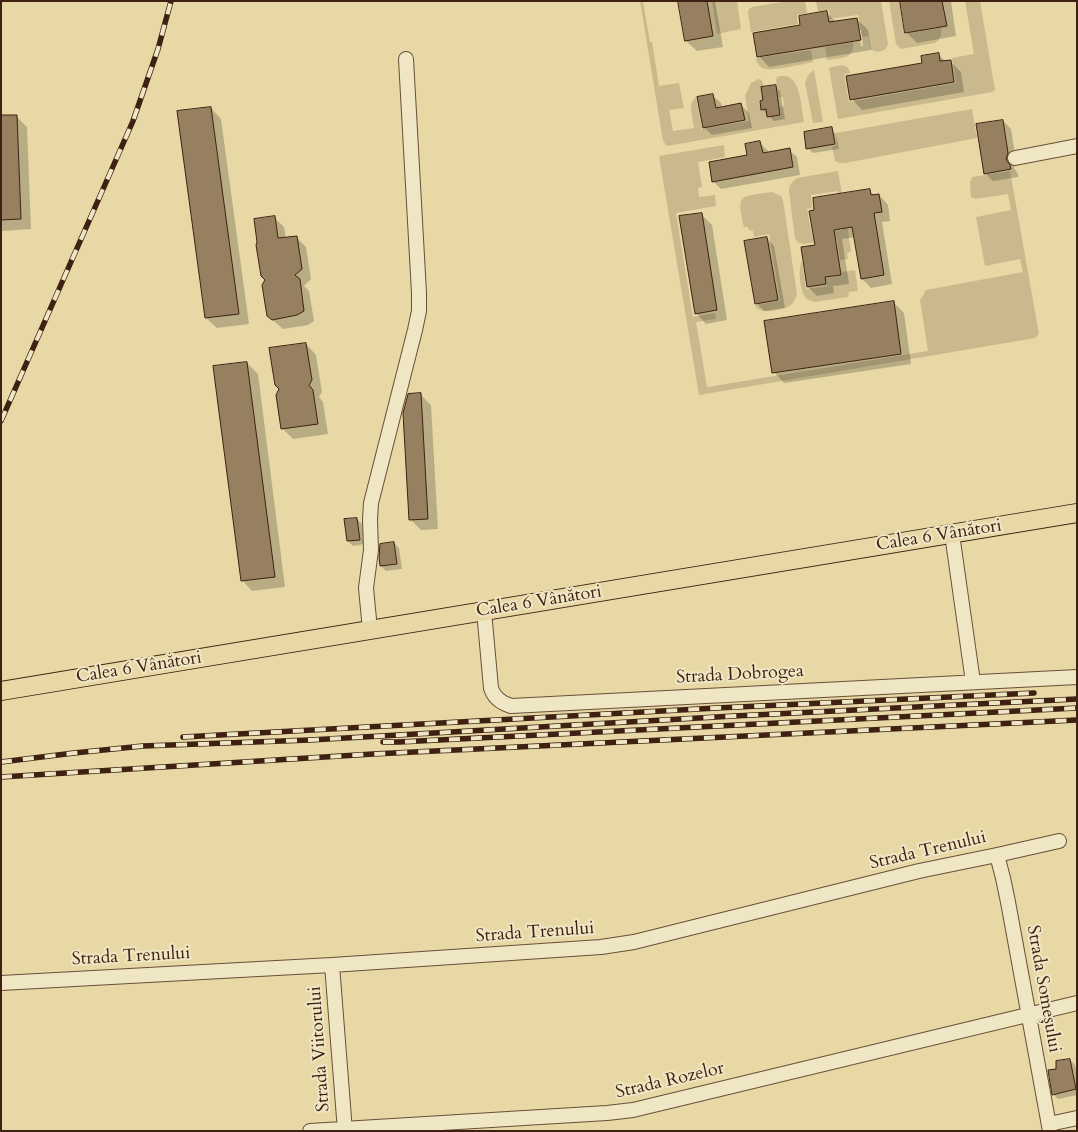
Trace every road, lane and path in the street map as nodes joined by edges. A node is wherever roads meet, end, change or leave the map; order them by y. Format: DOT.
graph roads {
  1 [pos="406,59"];
  2 [pos="1077,146"];
  3 [pos="1015,158"];
  4 [pos="1077,513"];
  5 [pos="952,534"];
  6 [pos="484,611"];
  7 [pos="370,630"];
  8 [pos="1077,677"];
  9 [pos="973,682"];
  10 [pos="1,691"];
  11 [pos="1060,841"];
  12 [pos="996,855"];
  13 [pos="332,965"];
  14 [pos="1,983"];
  15 [pos="1077,1003"];
  16 [pos="1029,1014"];
  17 [pos="1077,1118"];
  18 [pos="1050,1127"];
  19 [pos="345,1130"];
  20 [pos="310,1131"];
  1 -- 7 [label="street"];
  2 -- 3 [label="street"];
  4 -- 5 [label="main road, Calea 6 Vânători"];
  5 -- 6 [label="main road, Calea 6 Vânători"];
  5 -- 9 [label="street"];
  6 -- 7 [label="main road, Calea 6 Vânători"];
  6 -- 9 [label="street, Strada Dobrogea"];
  7 -- 10 [label="main road, Calea 6 Vânători"];
  8 -- 9 [label="street, Strada Dobrogea"];
  11 -- 12 [label="street, Strada Trenului"];
  12 -- 13 [label="street, Strada Trenului"];
  12 -- 16 [label="street, Strada Someșului"];
  13 -- 14 [label="street, Strada Trenului"];
  13 -- 19 [label="street, Strada Viitorului"];
  15 -- 16 [label="street, Strada Rozelor"];
  16 -- 18 [label="street, Strada Someșului"];
  16 -- 19 [label="street, Strada Rozelor"];
  17 -- 18 [label="street"];
  19 -- 20 [label="street, Strada Rozelor"];
}
